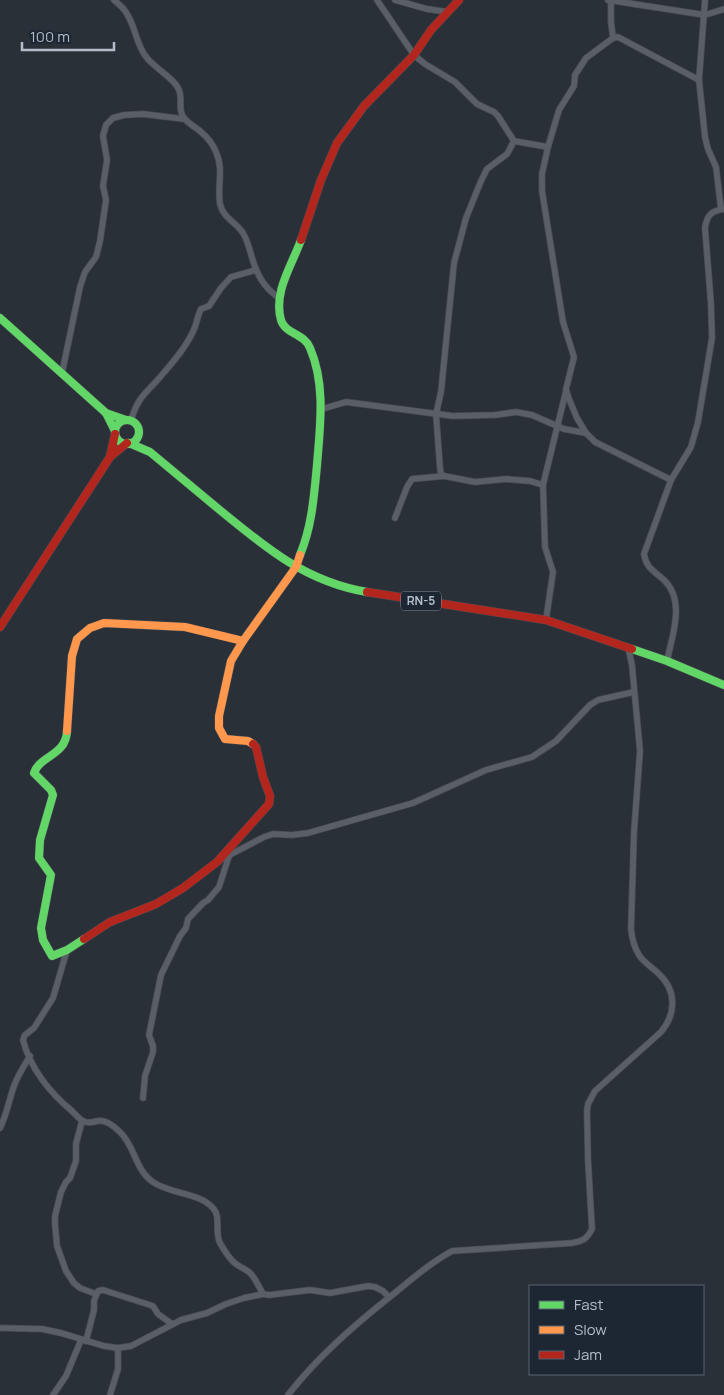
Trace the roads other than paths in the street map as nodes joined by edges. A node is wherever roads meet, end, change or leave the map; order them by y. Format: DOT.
graph roads {
  1 [pos="114,0"];
  2 [pos="377,0"];
  3 [pos="395,0"];
  4 [pos="459,0"];
  5 [pos="610,0"];
  6 [pos="705,0"];
  7 [pos="724,9"];
  8 [pos="448,12"];
  9 [pos="705,15"];
  10 [pos="613,38"];
  11 [pos="414,55"];
  12 [pos="699,80"];
  13 [pos="184,119"];
  14 [pos="514,142"];
  15 [pos="548,147"];
  16 [pos="723,209"];
  17 [pos="256,270"];
  18 [pos="279,298"];
  19 [pos="0,318"];
  20 [pos="62,373"];
  21 [pos="566,389"];
  22 [pos="322,409"];
  23 [pos="106,413"];
  24 [pos="436,414"];
  25 [pos="128,420"];
  26 [pos="556,426"];
  27 [pos="138,429"];
  28 [pos="115,432"];
  29 [pos="586,433"];
  30 [pos="128,443"];
  31 [pos="150,452"];
  32 [pos="110,456"];
  33 [pos="444,476"];
  34 [pos="671,480"];
  35 [pos="543,485"];
  36 [pos="395,518"];
  37 [pos="296,567"];
  38 [pos="546,620"];
  39 [pos="0,627"];
  40 [pos="243,640"];
  41 [pos="628,647"];
  42 [pos="667,661"];
  43 [pos="724,685"];
  44 [pos="634,692"];
  45 [pos="229,856"];
  46 [pos="216,862"];
  47 [pos="67,950"];
  48 [pos="30,1056"];
  49 [pos="143,1098"];
  50 [pos="82,1121"];
  51 [pos="0,1128"];
  52 [pos="96,1294"];
  53 [pos="263,1294"];
  54 [pos="389,1297"];
  55 [pos="172,1324"];
  56 [pos="0,1328"];
  57 [pos="83,1341"];
  58 [pos="118,1348"];
  59 [pos="52,1395"];
  60 [pos="110,1395"];
  61 [pos="288,1395"];
  1 -- 13 [label="street"];
  2 -- 11 [label="street"];
  3 -- 8 [label="street"];
  4 -- 8 [label="main road"];
  5 -- 9 [label="street"];
  5 -- 10 [label="street"];
  6 -- 9 [label="street"];
  7 -- 9 [label="street"];
  8 -- 11 [label="main road"];
  9 -- 12 [label="street"];
  10 -- 12 [label="street"];
  10 -- 15 [label="street"];
  11 -- 14 [label="street"];
  11 -- 18 [label="main road"];
  12 -- 16 [label="street"];
  13 -- 17 [label="street"];
  13 -- 20 [label="street"];
  14 -- 15 [label="street"];
  14 -- 24 [label="street"];
  15 -- 21 [label="street"];
  16 -- 34 [label="street"];
  17 -- 18 [label="street"];
  17 -- 25 [label="street"];
  18 -- 22 [label="main road"];
  19 -- 20 [label="main road"];
  20 -- 23 [label="main road"];
  21 -- 26 [label="street"];
  21 -- 29 [label="street"];
  22 -- 24 [label="street"];
  22 -- 37 [label="main road"];
  23 -- 25 [label="main road"];
  23 -- 28 [label="main road"];
  24 -- 26 [label="street"];
  24 -- 33 [label="street"];
  25 -- 27 [label="main road"];
  25 -- 28 [label="main road"];
  26 -- 29 [label="street"];
  26 -- 35 [label="street"];
  27 -- 30 [label="main road"];
  27 -- 31 [label="main road, RN-5"];
  28 -- 30 [label="main road"];
  28 -- 32 [label="main road"];
  29 -- 34 [label="street"];
  30 -- 31 [label="main road, RN-5"];
  30 -- 32 [label="main road"];
  31 -- 37 [label="main road, RN-5"];
  32 -- 39 [label="main road"];
  33 -- 35 [label="street"];
  33 -- 36 [label="street"];
  34 -- 42 [label="street"];
  35 -- 38 [label="street"];
  37 -- 38 [label="main road, RN-5"];
  37 -- 40 [label="main road"];
  38 -- 41 [label="main road, RN-5"];
  40 -- 46 [label="main road"];
  40 -- 47 [label="main road"];
  41 -- 42 [label="main road, RN-5"];
  41 -- 44 [label="street"];
  42 -- 43 [label="main road, RN-5"];
  44 -- 45 [label="street"];
  44 -- 54 [label="street"];
  45 -- 46 [label="street"];
  45 -- 49 [label="street"];
  46 -- 47 [label="main road"];
  47 -- 48 [label="street"];
  48 -- 50 [label="street"];
  48 -- 51 [label="street"];
  50 -- 52 [label="street"];
  50 -- 53 [label="street"];
  52 -- 55 [label="street"];
  52 -- 57 [label="street"];
  53 -- 54 [label="street"];
  53 -- 55 [label="street"];
  54 -- 61 [label="street"];
  55 -- 58 [label="street"];
  56 -- 57 [label="street"];
  57 -- 58 [label="street"];
  57 -- 59 [label="street"];
  58 -- 60 [label="street"];
}
